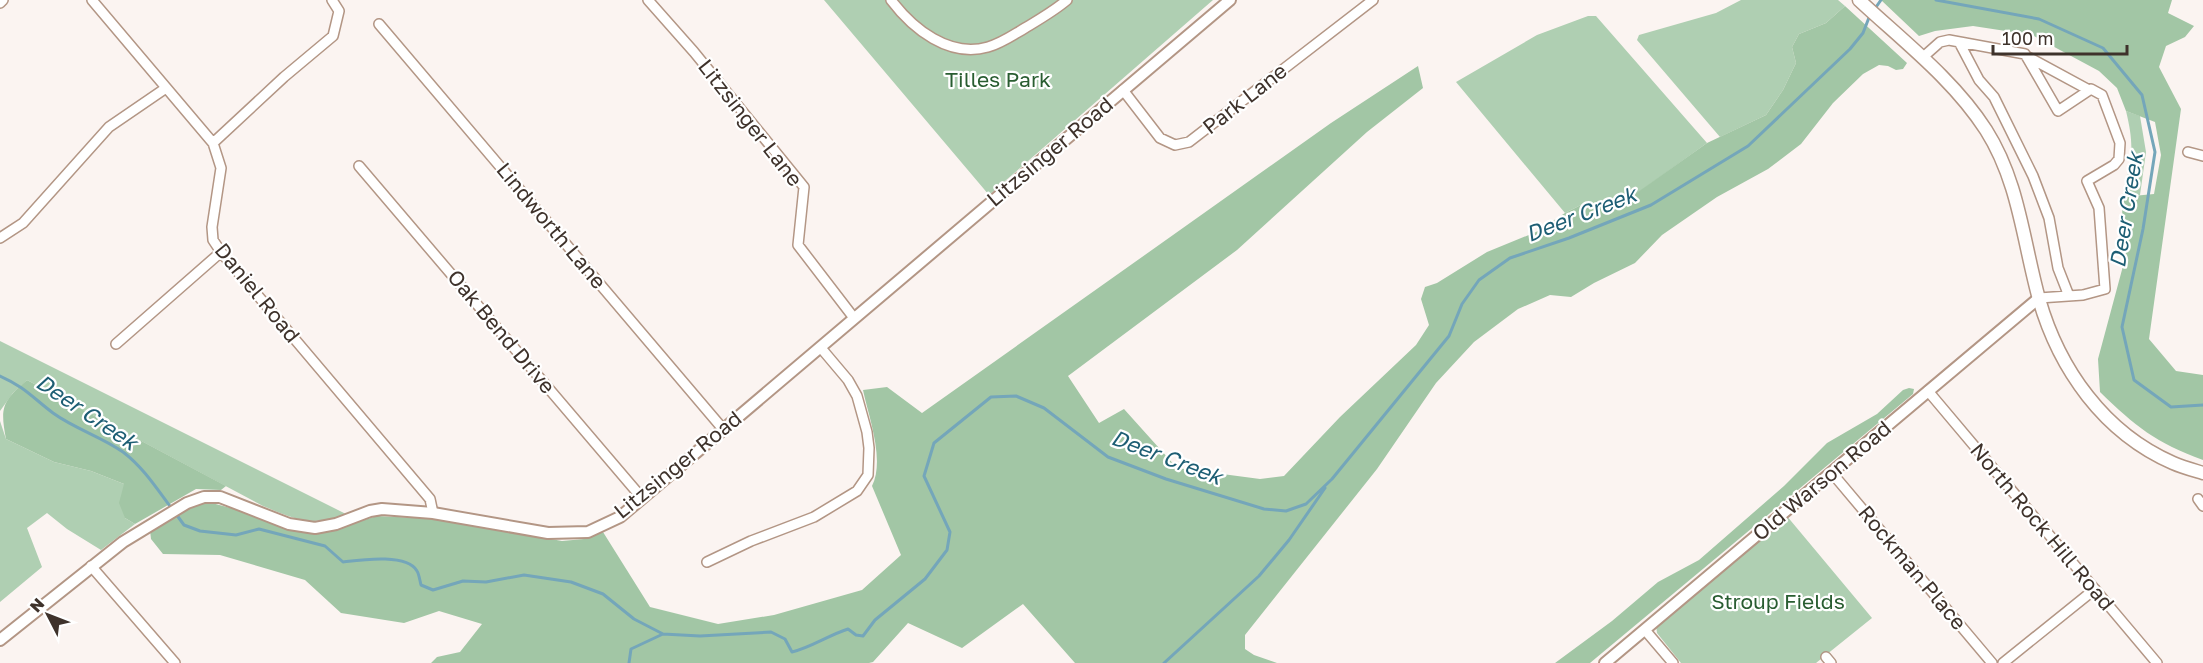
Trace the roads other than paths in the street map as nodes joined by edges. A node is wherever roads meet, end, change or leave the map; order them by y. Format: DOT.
graph roads {
  1 [pos="92,0"];
  2 [pos="332,0"];
  3 [pos="648,0"];
  4 [pos="891,0"];
  5 [pos="1067,0"];
  6 [pos="1230,0"];
  7 [pos="1373,0"];
  8 [pos="1859,0"];
  9 [pos="379,24"];
  10 [pos="1959,42"];
  11 [pos="2026,55"];
  12 [pos="1922,58"];
  13 [pos="166,88"];
  14 [pos="1123,90"];
  15 [pos="2090,90"];
  16 [pos="213,143"];
  17 [pos="2188,152"];
  18 [pos="2203,156"];
  19 [pos="359,166"];
  20 [pos="0,238"];
  21 [pos="221,252"];
  22 [pos="2069,296"];
  23 [pos="2039,298"];
  24 [pos="854,318"];
  25 [pos="116,344"];
  26 [pos="821,348"];
  27 [pos="1928,391"];
  28 [pos="723,429"];
  29 [pos="1832,473"];
  30 [pos="2203,473"];
  31 [pos="642,498"];
  32 [pos="433,513"];
  33 [pos="707,562"];
  34 [pos="91,566"];
  35 [pos="2095,589"];
  36 [pos="1646,630"];
  37 [pos="0,640"];
  38 [pos="175,663"];
  39 [pos="1605,663"];
  40 [pos="1673,663"];
  41 [pos="1992,663"];
  42 [pos="2003,663"];
  43 [pos="2157,663"];
  1 -- 13 [label="street, Daniel Road"];
  2 -- 16 [label="street"];
  3 -- 24 [label="street, Litzsinger Lane"];
  4 -- 5 [label="street"];
  6 -- 14 [label="street, Litzsinger Road"];
  7 -- 14 [label="street, Park Lane"];
  8 -- 12 [label="main road"];
  9 -- 28 [label="street, Lindworth Lane"];
  10 -- 11 [label="street"];
  10 -- 12 [label="street"];
  10 -- 22 [label="street"];
  11 -- 15 [label="street"];
  11 -- 15 [label="street"];
  12 -- 23 [label="main road"];
  13 -- 16 [label="street, Daniel Road"];
  13 -- 20 [label="street"];
  14 -- 24 [label="street, Litzsinger Road"];
  15 -- 22 [label="street"];
  16 -- 21 [label="street, Daniel Road"];
  17 -- 18 [label="street"];
  19 -- 31 [label="street, Oak Bend Drive"];
  21 -- 25 [label="street"];
  21 -- 32 [label="street, Daniel Road"];
  22 -- 23 [label="street"];
  23 -- 27 [label="street, Old Warson Road"];
  23 -- 30 [label="main road"];
  24 -- 26 [label="street, Litzsinger Road"];
  26 -- 28 [label="street, Litzsinger Road"];
  26 -- 33 [label="street"];
  27 -- 29 [label="street, Old Warson Road"];
  27 -- 35 [label="street, North Rock Hill Road"];
  28 -- 31 [label="street, Litzsinger Road"];
  29 -- 36 [label="street, Old Warson Road"];
  29 -- 41 [label="street, Rockman Place"];
  31 -- 32 [label="street, Litzsinger Road"];
  32 -- 34 [label="street, Litzsinger Road"];
  34 -- 37 [label="street, Litzsinger Road"];
  34 -- 38 [label="street"];
  35 -- 42 [label="street"];
  35 -- 43 [label="street, North Rock Hill Road"];
  36 -- 39 [label="street, Old Warson Road"];
  36 -- 40 [label="street"];
}
